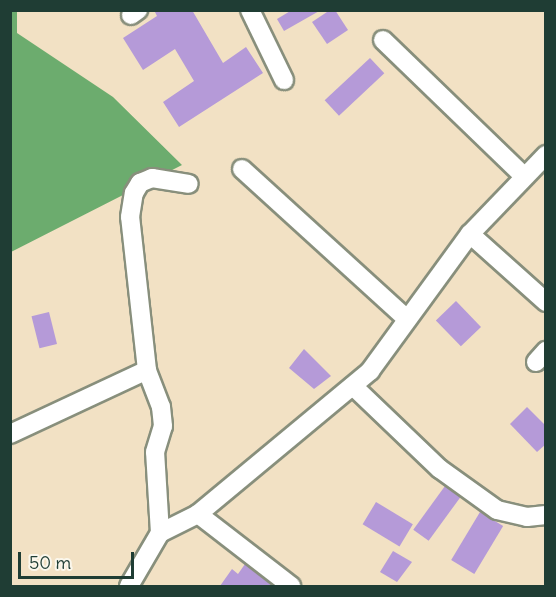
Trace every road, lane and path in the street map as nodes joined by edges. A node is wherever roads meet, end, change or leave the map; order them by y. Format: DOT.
graph roads {
  1 [pos="250,10"];
  2 [pos="383,40"];
  3 [pos="284,80"];
  4 [pos="546,155"];
  5 [pos="242,169"];
  6 [pos="524,176"];
  7 [pos="189,184"];
  8 [pos="470,234"];
  9 [pos="546,302"];
  10 [pos="407,319"];
  11 [pos="147,370"];
  12 [pos="353,386"];
  13 [pos="10,434"];
  14 [pos="198,514"];
  15 [pos="546,515"];
  16 [pos="160,533"];
  17 [pos="129,586"];
  18 [pos="291,586"];
  1 -- 3 [label="street"];
  2 -- 6 [label="street"];
  4 -- 6 [label="street"];
  5 -- 10 [label="street"];
  6 -- 8 [label="street"];
  7 -- 11 [label="street"];
  8 -- 9 [label="street"];
  8 -- 10 [label="street"];
  10 -- 12 [label="street"];
  11 -- 13 [label="street"];
  11 -- 16 [label="street"];
  12 -- 14 [label="street"];
  12 -- 15 [label="street"];
  14 -- 16 [label="street"];
  14 -- 18 [label="street"];
  16 -- 17 [label="street"];
}
